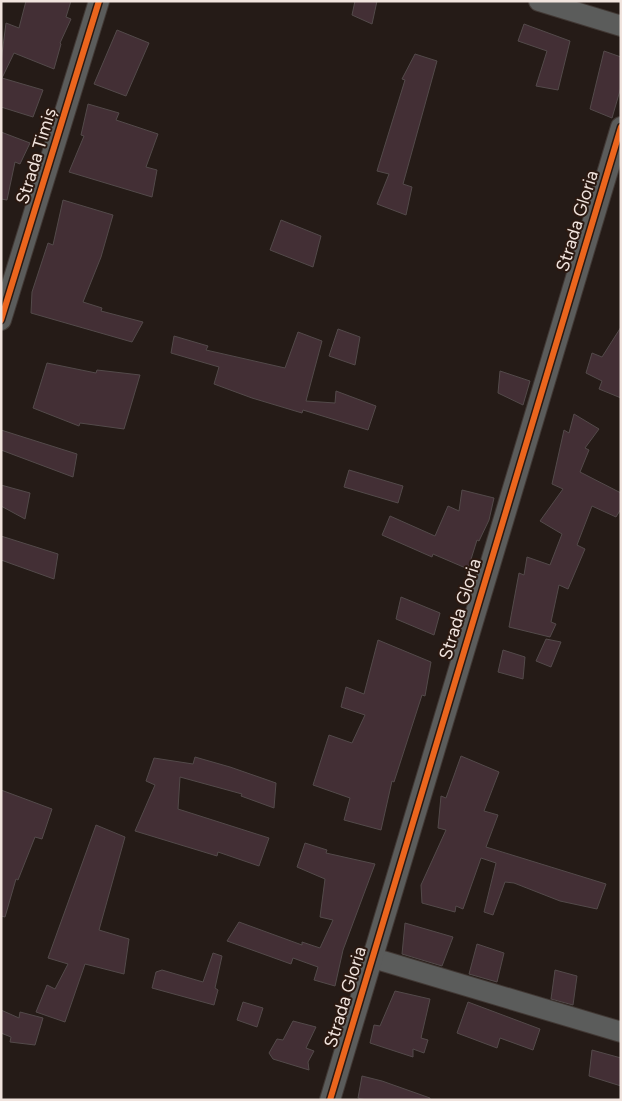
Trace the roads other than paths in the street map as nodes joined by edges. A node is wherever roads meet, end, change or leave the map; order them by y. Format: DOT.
graph roads {
  1 [pos="99,1"];
  2 [pos="539,1"];
  3 [pos="621,26"];
  4 [pos="621,127"];
  5 [pos="1,320"];
  6 [pos="373,958"];
  7 [pos="621,1032"];
  8 [pos="330,1100"];
  1 -- 5 [label="street, Strada Timiș"];
  2 -- 3 [label="street"];
  4 -- 6 [label="street, Strada Gloria"];
  6 -- 7 [label="street"];
  6 -- 8 [label="street, Strada Gloria"];
}
